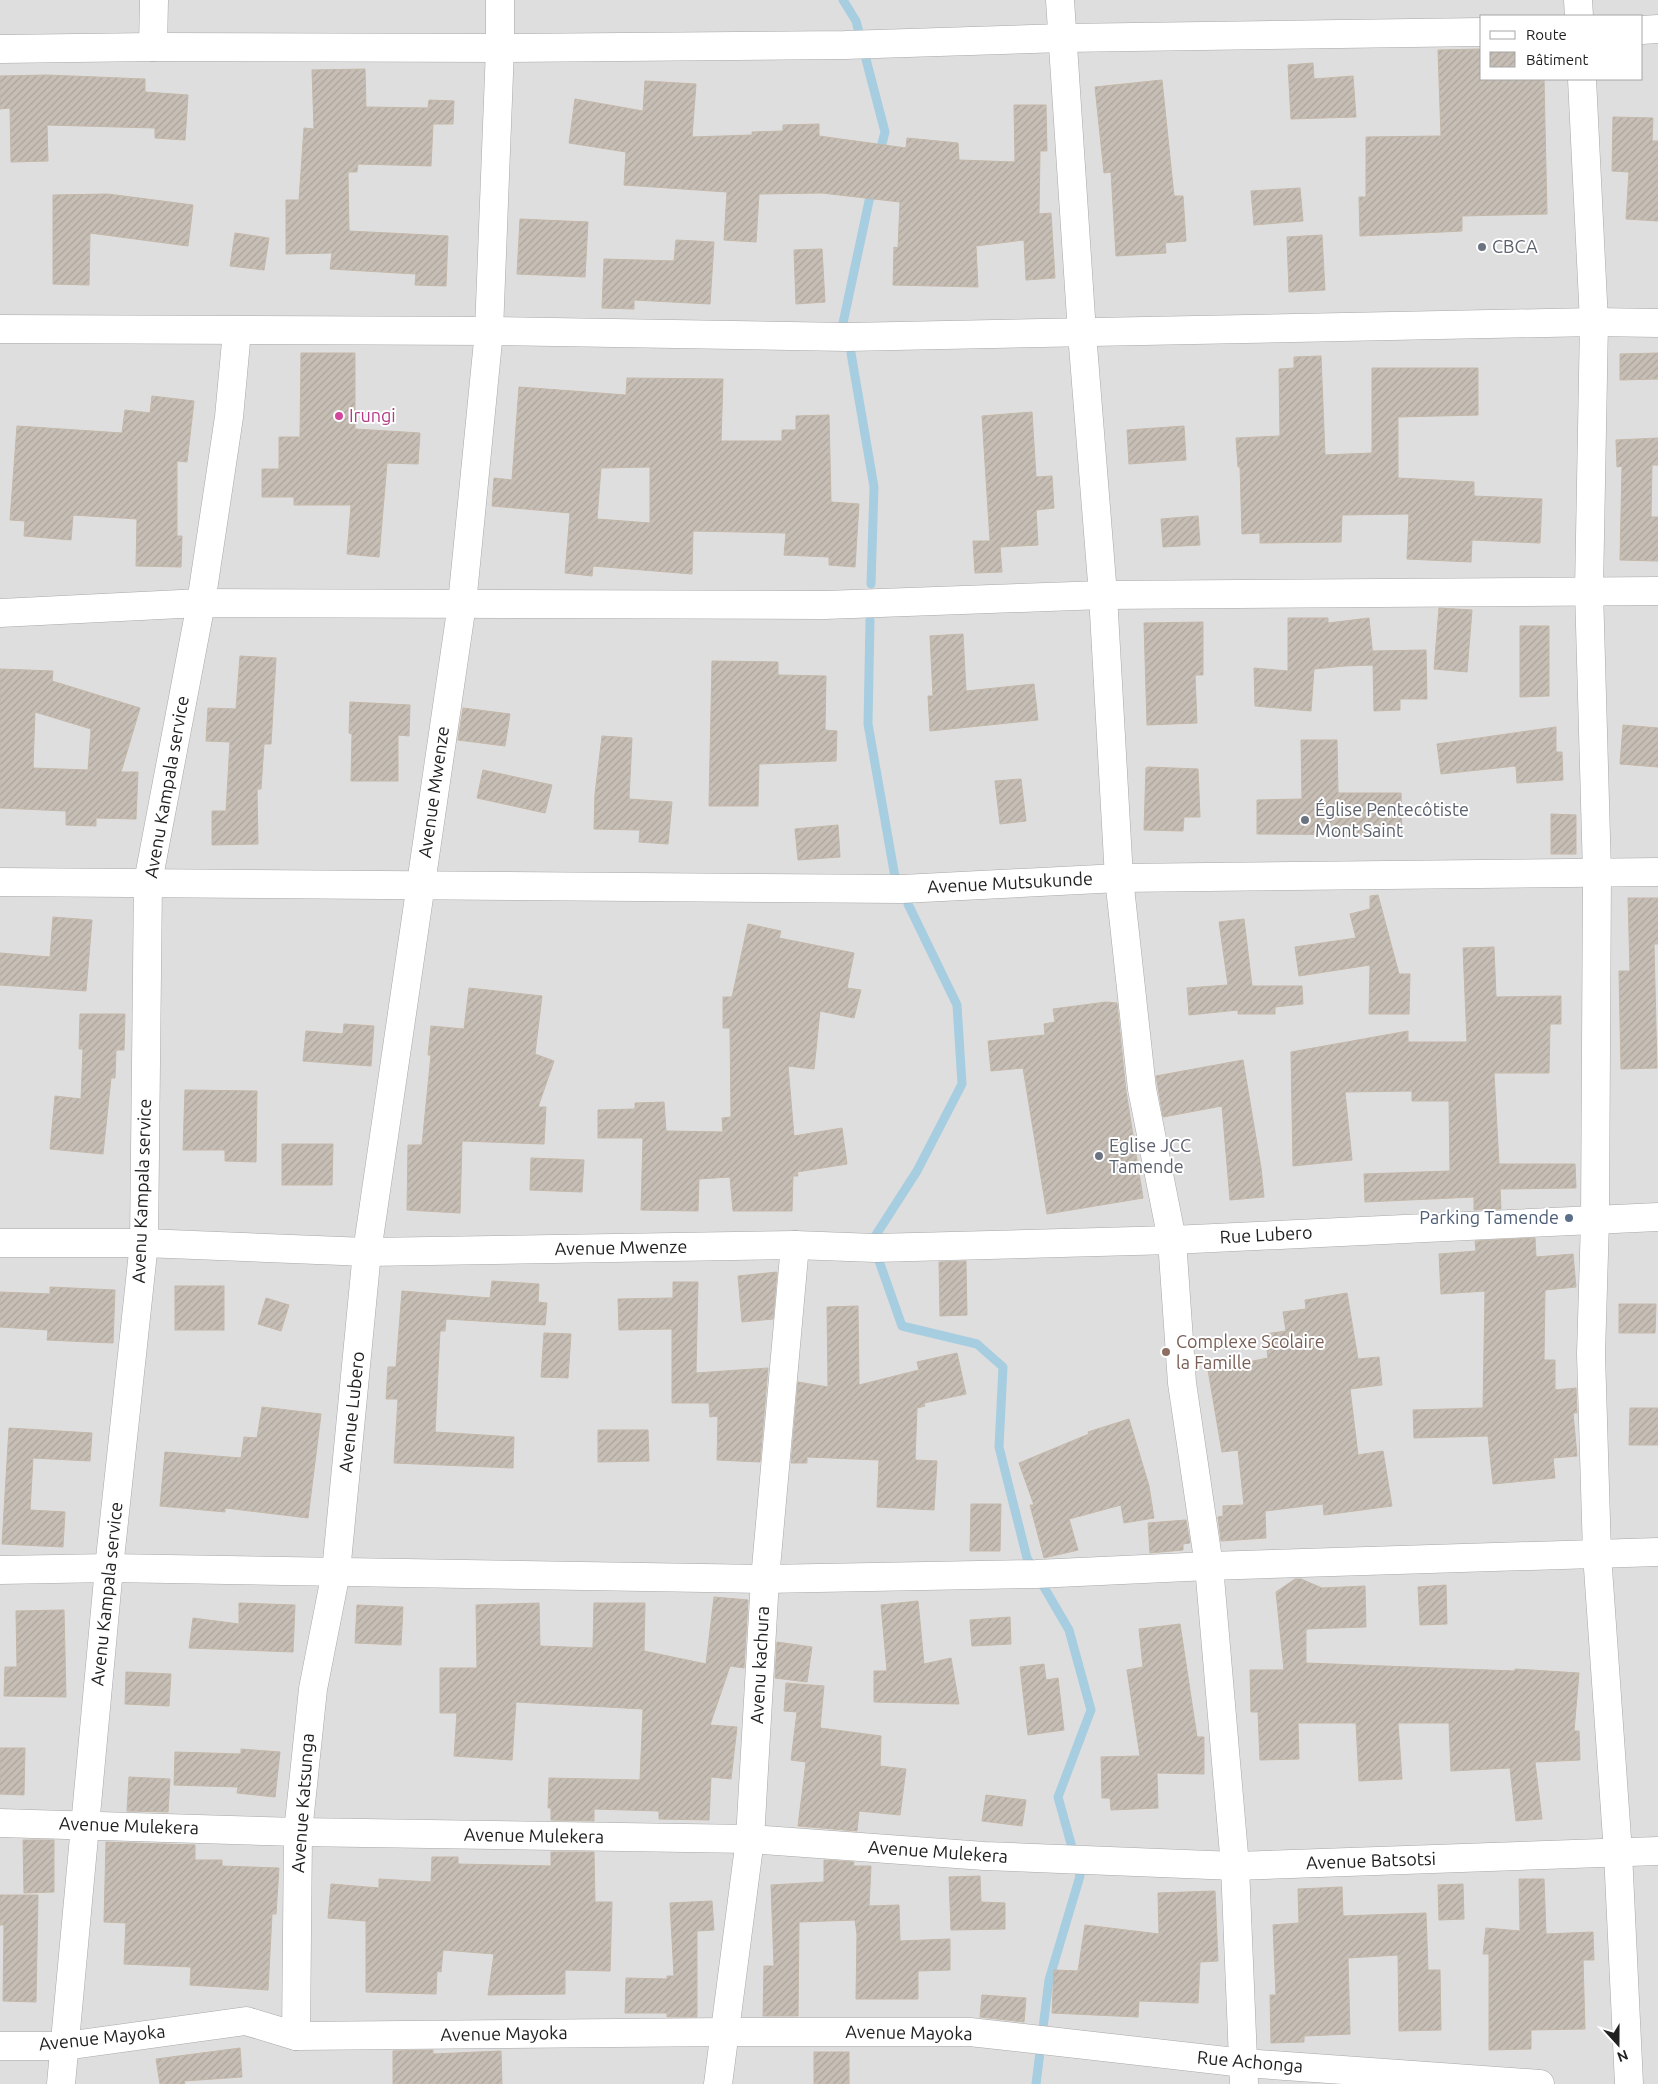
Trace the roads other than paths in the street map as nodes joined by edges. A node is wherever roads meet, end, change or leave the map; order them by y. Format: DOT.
graph roads {
  1 [pos="154,0"];
  2 [pos="500,0"];
  3 [pos="1060,0"];
  4 [pos="1578,0"];
  5 [pos="1579,15"];
  6 [pos="1658,29"];
  7 [pos="1643,30"];
  8 [pos="1480,32"];
  9 [pos="1064,38"];
  10 [pos="153,47"];
  11 [pos="500,48"];
  12 [pos="0,49"];
  13 [pos="1582,80"];
  14 [pos="1594,322"];
  15 [pos="1658,323"];
  16 [pos="0,329"];
  17 [pos="237,331"];
  18 [pos="489,331"];
  19 [pos="1082,334"];
  20 [pos="1589,590"];
  21 [pos="1658,591"];
  22 [pos="1103,595"];
  23 [pos="201,603"];
  24 [pos="462,604"];
  25 [pos="0,614"];
  26 [pos="1658,872"];
  27 [pos="1597,873"];
  28 [pos="1119,878"];
  29 [pos="0,882"];
  30 [pos="148,882"];
  31 [pos="420,886"];
  32 [pos="1658,1217"];
  33 [pos="1595,1220"];
  34 [pos="1172,1240"];
  35 [pos="0,1243"];
  36 [pos="144,1244"];
  37 [pos="795,1245"];
  38 [pos="875,1248"];
  39 [pos="367,1252"];
  40 [pos="1658,1552"];
  41 [pos="1597,1554"];
  42 [pos="1209,1566"];
  43 [pos="109,1568"];
  44 [pos="0,1570"];
  45 [pos="336,1572"];
  46 [pos="766,1579"];
  47 [pos="0,1823"];
  48 [pos="84,1824"];
  49 [pos="298,1832"];
  50 [pos="750,1838"];
  51 [pos="1658,1851"];
  52 [pos="1618,1853"];
  53 [pos="1076,1859"];
  54 [pos="1236,1866"];
  55 [pos="725,2032"];
  56 [pos="296,2036"];
  57 [pos="1051,2040"];
  58 [pos="0,2046"];
  59 [pos="64,2046"];
  60 [pos="1244,2074"];
  61 [pos="61,2084"];
  62 [pos="718,2084"];
  63 [pos="1540,2084"];
  64 [pos="1630,2084"];
  1 -- 10 [label="street"];
  2 -- 11 [label="street, Avenue Mwenze"];
  3 -- 9 [label="street"];
  4 -- 5 [label="street"];
  6 -- 7 [label="street"];
  8 -- 9 [label="street"];
  9 -- 11 [label="street"];
  9 -- 19 [label="street"];
  10 -- 11 [label="street"];
  10 -- 12 [label="street"];
  11 -- 18 [label="street, Avenue Mwenze"];
  13 -- 14 [label="street"];
  14 -- 15 [label="street"];
  14 -- 19 [label="street"];
  14 -- 20 [label="street"];
  16 -- 17 [label="street"];
  17 -- 18 [label="street"];
  17 -- 23 [label="street, Avenu Kampala service"];
  18 -- 19 [label="street"];
  18 -- 24 [label="street, Avenue Mwenze"];
  19 -- 22 [label="street"];
  20 -- 21 [label="street"];
  20 -- 22 [label="street"];
  20 -- 27 [label="street"];
  22 -- 24 [label="street"];
  22 -- 28 [label="street"];
  23 -- 24 [label="street"];
  23 -- 25 [label="street"];
  23 -- 30 [label="street, Avenu Kampala service"];
  24 -- 31 [label="street, Avenue Mwenze"];
  26 -- 27 [label="street, Avenue Mutsukunde"];
  27 -- 28 [label="street, Avenue Mutsukunde"];
  27 -- 33 [label="street"];
  28 -- 31 [label="street, Avenue Mutsukunde"];
  28 -- 34 [label="street"];
  29 -- 30 [label="street, Avenue Mutsukunde"];
  30 -- 31 [label="street, Avenue Mutsukunde"];
  30 -- 36 [label="street, Avenu Kampala service"];
  31 -- 39 [label="street, Avenue Mwenze"];
  32 -- 33 [label="street, Rue Lubero"];
  33 -- 34 [label="street, Rue Lubero"];
  33 -- 41 [label="street"];
  34 -- 38 [label="street, Rue Lubero"];
  34 -- 42 [label="street"];
  35 -- 36 [label="street, Avenue Mwenze"];
  36 -- 39 [label="street, Avenue Mwenze"];
  36 -- 43 [label="street, Avenu Kampala service"];
  37 -- 38 [label="street, Avenue Mwenze"];
  37 -- 39 [label="street, Avenue Mwenze"];
  37 -- 46 [label="street, Avenu kachura"];
  39 -- 45 [label="street, Avenue Lubero"];
  40 -- 41 [label="street"];
  41 -- 42 [label="street"];
  41 -- 52 [label="street"];
  42 -- 46 [label="street"];
  42 -- 54 [label="street"];
  43 -- 44 [label="street"];
  43 -- 45 [label="street"];
  43 -- 48 [label="street, Avenu Kampala service"];
  45 -- 46 [label="street"];
  45 -- 49 [label="street, Avenue Katsunga"];
  46 -- 50 [label="street, Avenu kachura"];
  47 -- 48 [label="street, Avenue Mulekera"];
  48 -- 49 [label="street, Avenue Mulekera"];
  48 -- 59 [label="street, Avenu Kampala service"];
  49 -- 50 [label="street, Avenue Mulekera"];
  49 -- 56 [label="street, Avenue Katsunga"];
  50 -- 53 [label="street, Avenue Mulekera"];
  50 -- 55 [label="street, Avenu kachura"];
  51 -- 52 [label="street, Avenue Batsotsi"];
  52 -- 54 [label="street, Avenue Batsotsi"];
  52 -- 64 [label="street"];
  53 -- 54 [label="street, Avenue Batsotsi"];
  54 -- 60 [label="street"];
  55 -- 56 [label="street, Avenue Mayoka"];
  55 -- 57 [label="street, Avenue Mayoka"];
  55 -- 62 [label="street, Avenu kachura"];
  56 -- 59 [label="street, Avenue Mayoka"];
  57 -- 60 [label="street, Rue Achonga"];
  58 -- 59 [label="street, Avenue Mayoka"];
  59 -- 61 [label="street, Avenu Kampala service"];
  60 -- 63 [label="street, Rue Achonga"];
}
